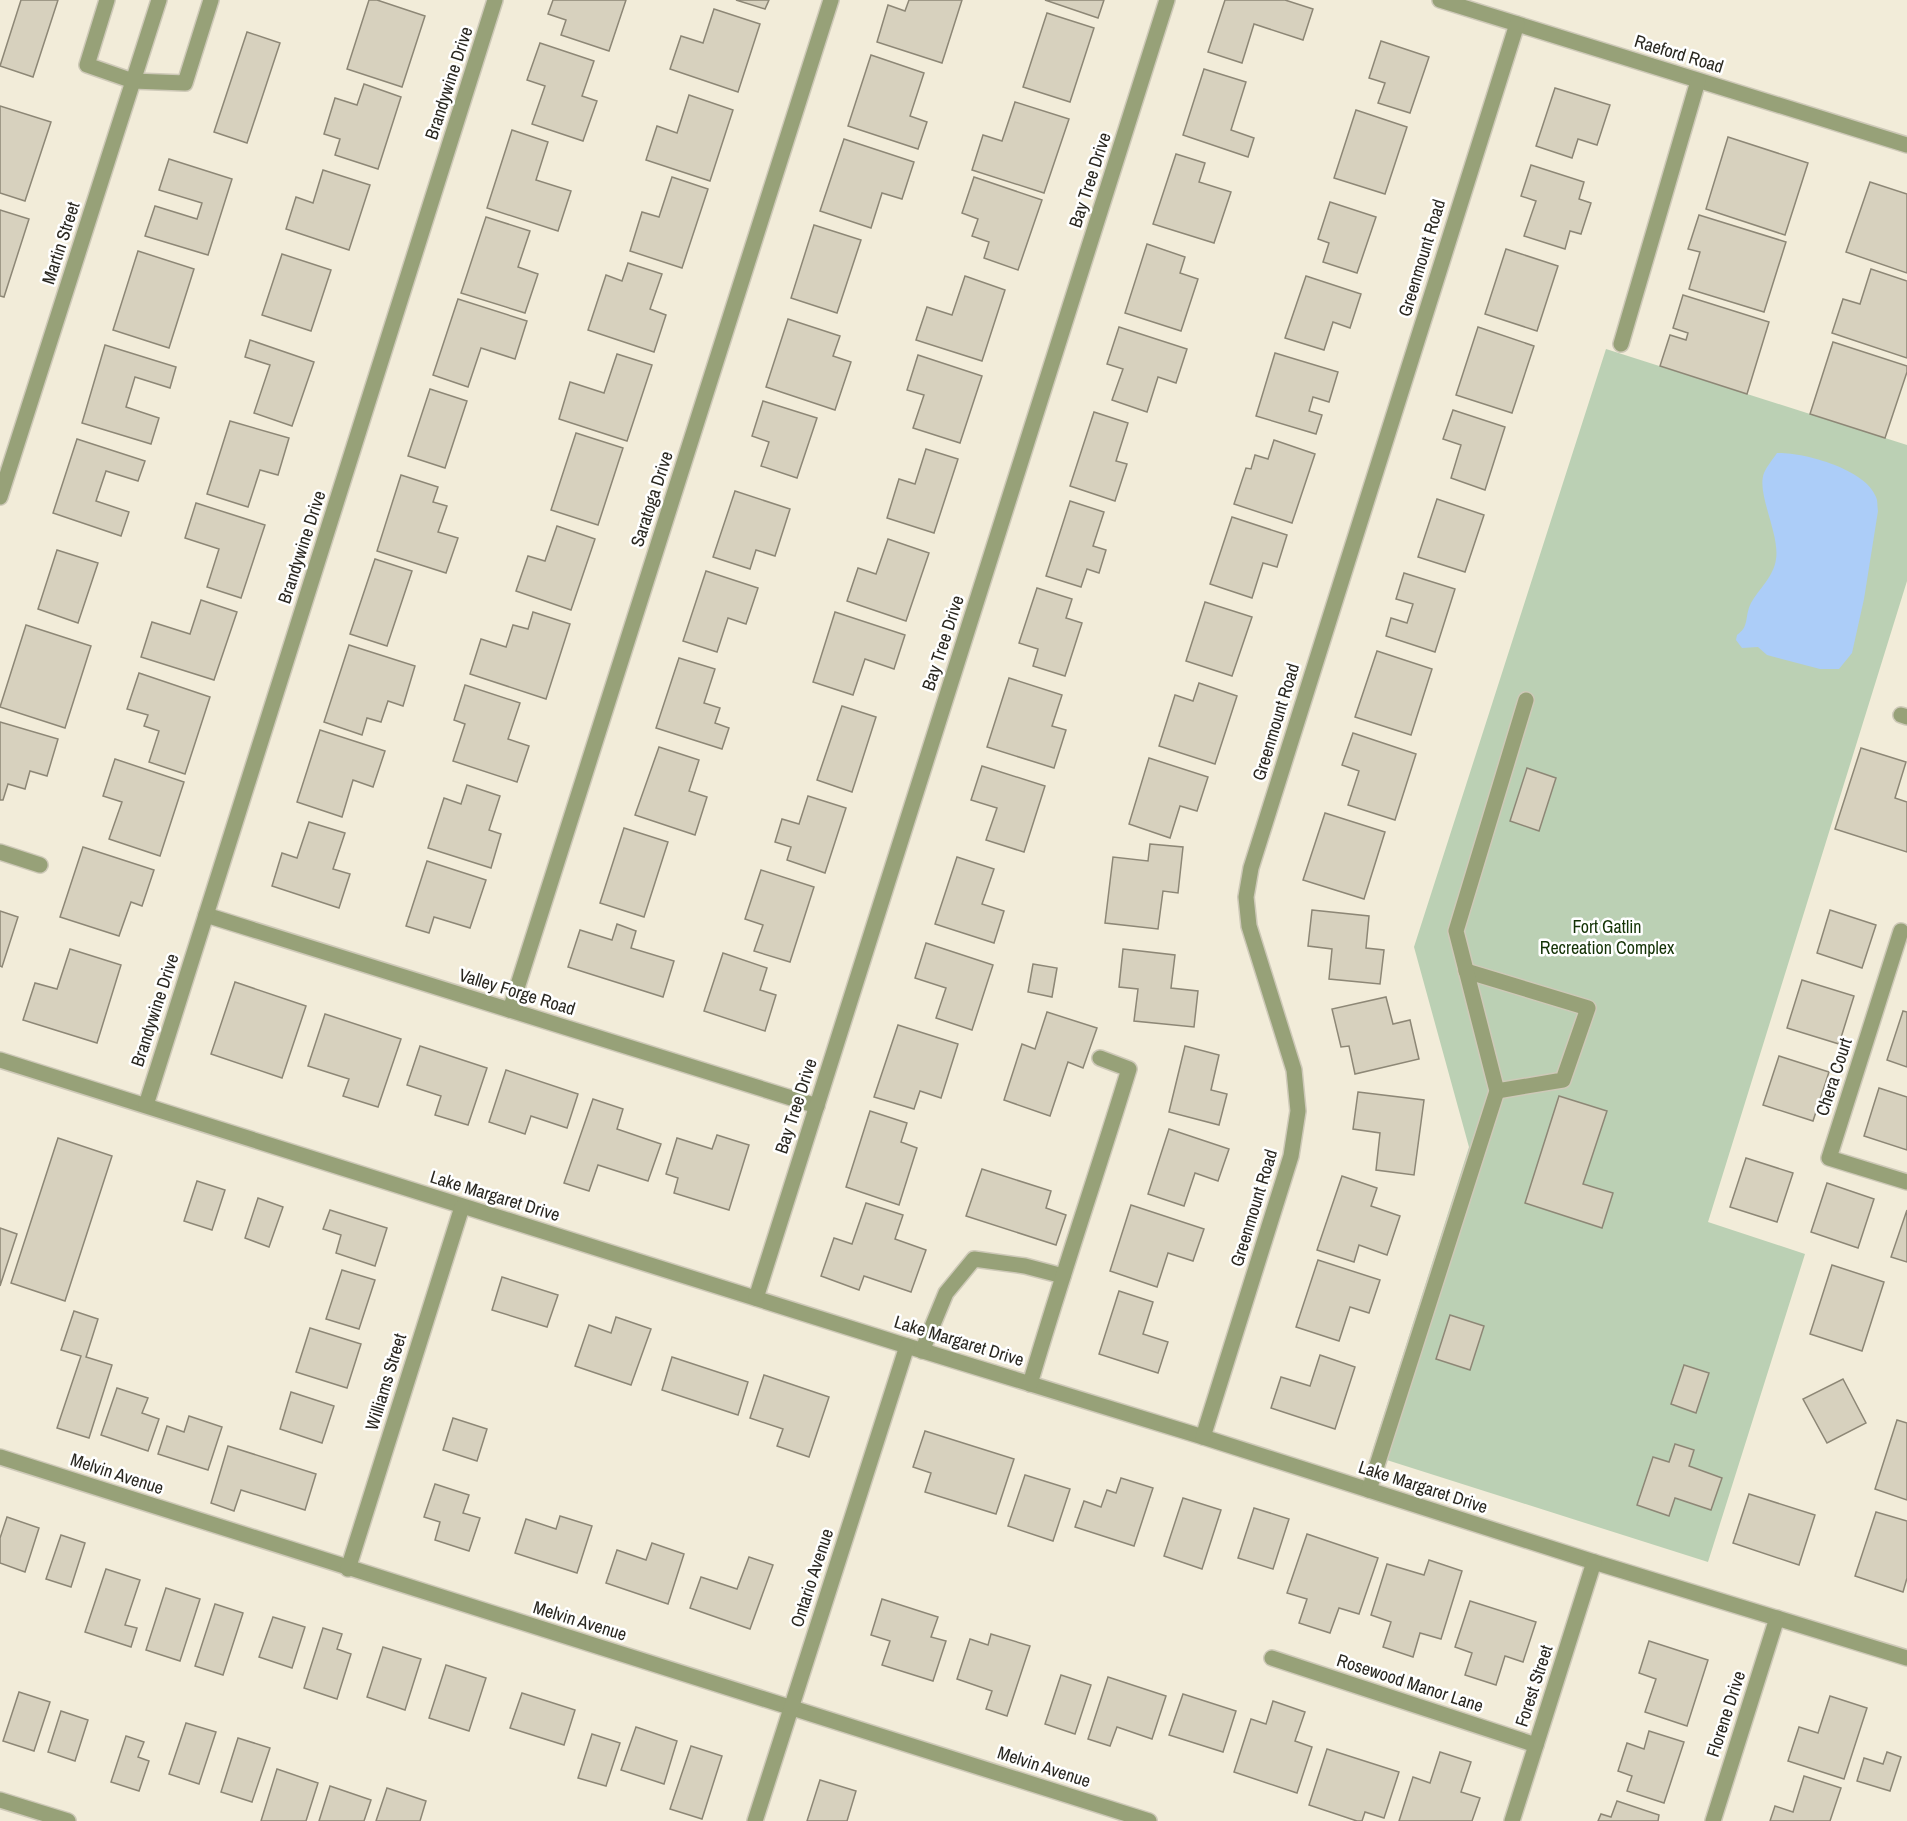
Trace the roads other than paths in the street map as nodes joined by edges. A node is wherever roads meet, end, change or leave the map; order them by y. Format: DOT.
graph roads {
  1 [pos="107,0"];
  2 [pos="159,0"];
  3 [pos="211,0"];
  4 [pos="495,0"];
  5 [pos="831,0"];
  6 [pos="1167,0"];
  7 [pos="1440,0"];
  8 [pos="1517,24"];
  9 [pos="134,81"];
  10 [pos="1698,81"];
  11 [pos="1907,145"];
  12 [pos="1621,344"];
  13 [pos="0,497"];
  14 [pos="1526,700"];
  15 [pos="0,852"];
  16 [pos="40,865"];
  17 [pos="206,915"];
  18 [pos="1901,931"];
  19 [pos="1466,971"];
  20 [pos="510,1010"];
  21 [pos="1100,1058"];
  22 [pos="0,1060"];
  23 [pos="1497,1091"];
  24 [pos="146,1105"];
  25 [pos="816,1106"];
  26 [pos="1907,1182"];
  27 [pos="462,1207"];
  28 [pos="1063,1276"];
  29 [pos="756,1298"];
  30 [pos="914,1348"];
  31 [pos="1030,1384"];
  32 [pos="1203,1437"];
  33 [pos="0,1457"];
  34 [pos="1369,1490"];
  35 [pos="1594,1562"];
  36 [pos="348,1569"];
  37 [pos="1777,1618"];
  38 [pos="1272,1658"];
  39 [pos="1907,1658"];
  40 [pos="791,1708"];
  41 [pos="1536,1744"];
  42 [pos="0,1800"];
  43 [pos="68,1821"];
  44 [pos="755,1821"];
  45 [pos="1149,1821"];
  46 [pos="1512,1821"];
  47 [pos="1713,1821"];
  1 -- 9 [label="street"];
  2 -- 9 [label="street, Martin Street"];
  3 -- 9 [label="street"];
  4 -- 17 [label="street, Brandywine Drive"];
  5 -- 20 [label="street, Saratoga Drive"];
  6 -- 25 [label="street, Bay Tree Drive"];
  7 -- 8 [label="street, Raeford Road"];
  8 -- 10 [label="street, Raeford Road"];
  8 -- 32 [label="street, Greenmount Road"];
  9 -- 13 [label="street, Martin Street"];
  10 -- 11 [label="street, Raeford Road"];
  10 -- 12 [label="street"];
  14 -- 19 [label="street"];
  15 -- 16 [label="street"];
  17 -- 20 [label="street, Valley Forge Road"];
  17 -- 24 [label="street, Brandywine Drive"];
  18 -- 26 [label="street, Chera Court"];
  19 -- 23 [label="street"];
  19 -- 23 [label="street"];
  20 -- 25 [label="street, Valley Forge Road"];
  21 -- 28 [label="street"];
  22 -- 24 [label="street, Lake Margaret Drive"];
  23 -- 34 [label="street"];
  24 -- 27 [label="street, Lake Margaret Drive"];
  25 -- 29 [label="street, Bay Tree Drive"];
  27 -- 29 [label="street, Lake Margaret Drive"];
  27 -- 36 [label="street, Williams Street"];
  28 -- 30 [label="street, Ontario Avenue"];
  28 -- 31 [label="street"];
  29 -- 30 [label="street, Lake Margaret Drive"];
  30 -- 31 [label="street, Lake Margaret Drive"];
  30 -- 40 [label="street, Ontario Avenue"];
  31 -- 32 [label="street, Lake Margaret Drive"];
  32 -- 34 [label="street, Lake Margaret Drive"];
  33 -- 36 [label="street, Melvin Avenue"];
  34 -- 35 [label="street, Lake Margaret Drive"];
  35 -- 37 [label="street, Lake Margaret Drive"];
  35 -- 41 [label="street, Forest Street"];
  36 -- 40 [label="street, Melvin Avenue"];
  37 -- 39 [label="street, Lake Margaret Drive"];
  37 -- 47 [label="street, Florene Drive"];
  38 -- 41 [label="street, Rosewood Manor Lane"];
  40 -- 44 [label="street, Ontario Avenue"];
  40 -- 45 [label="street, Melvin Avenue"];
  41 -- 46 [label="street, Forest Street"];
  42 -- 43 [label="street"];
}
